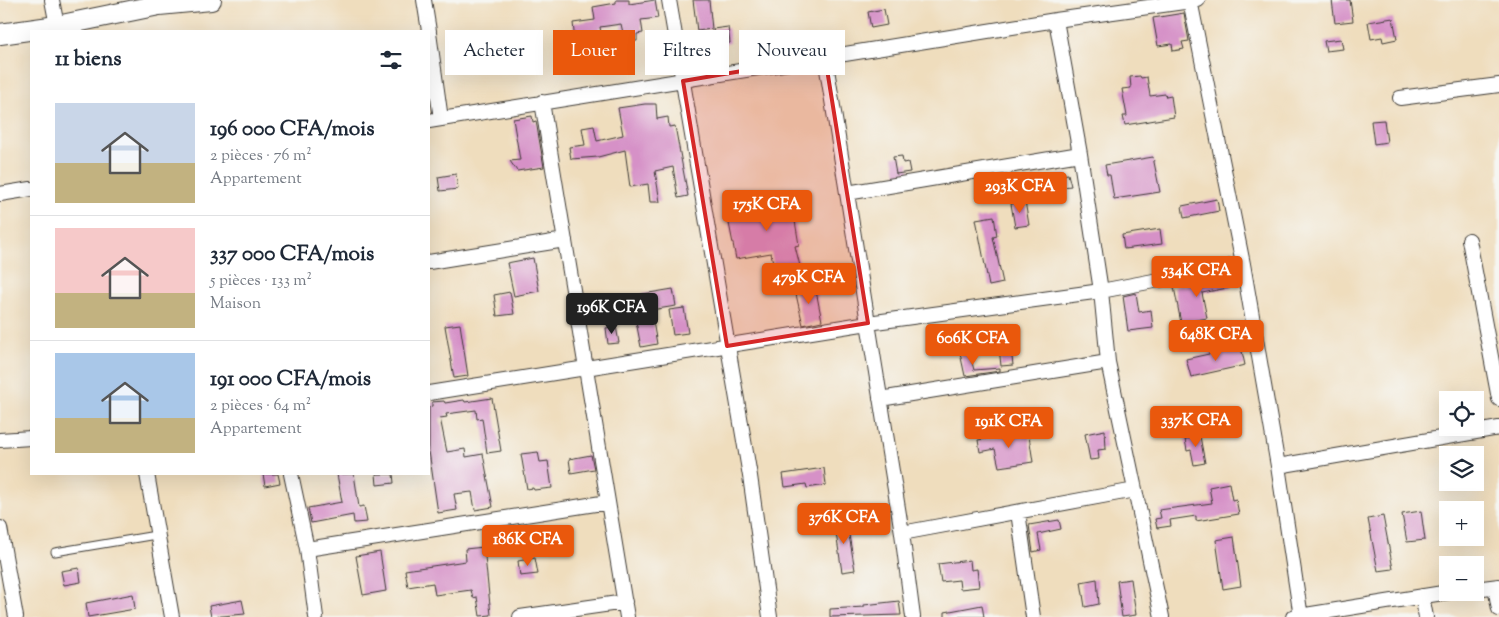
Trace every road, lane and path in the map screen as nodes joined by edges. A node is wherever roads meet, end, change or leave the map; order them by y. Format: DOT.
graph roads {
  1 [pos="52,0"];
  2 [pos="211,0"];
  3 [pos="424,0"];
  4 [pos="669,0"];
  5 [pos="1193,0"];
  6 [pos="1056,20"];
  7 [pos="57,29"];
  8 [pos="429,30"];
  9 [pos="30,31"];
  10 [pos="0,34"];
  11 [pos="430,47"];
  12 [pos="845,54"];
  13 [pos="739,72"];
  14 [pos="828,75"];
  15 [pos="683,81"];
  16 [pos="1499,85"];
  17 [pos="1400,98"];
  18 [pos="542,102"];
  19 [pos="435,120"];
  20 [pos="1080,154"];
  21 [pos="30,189"];
  22 [pos="847,193"];
  23 [pos="0,194"];
  24 [pos="565,240"];
  25 [pos="1469,240"];
  26 [pos="430,262"];
  27 [pos="1243,264"];
  28 [pos="1101,291"];
  29 [pos="868,323"];
  30 [pos="727,346"];
  31 [pos="1108,362"];
  32 [pos="586,368"];
  33 [pos="430,393"];
  34 [pos="1499,399"];
  35 [pos="880,400"];
  36 [pos="1499,428"];
  37 [pos="30,438"];
  38 [pos="0,440"];
  39 [pos="1278,466"];
  40 [pos="147,475"];
  41 [pos="291,475"];
  42 [pos="1135,490"];
  43 [pos="608,502"];
  44 [pos="1018,512"];
  45 [pos="0,528"];
  46 [pos="902,533"];
  47 [pos="156,535"];
  48 [pos="307,549"];
  49 [pos="55,552"];
  50 [pos="1497,586"];
  51 [pos="1484,588"];
  52 [pos="1439,593"];
  53 [pos="1422,596"];
  54 [pos="625,602"];
  55 [pos="1499,609"];
  56 [pos="1298,616"];
  57 [pos="16,617"];
  58 [pos="172,617"];
  59 [pos="316,617"];
  60 [pos="520,617"];
  61 [pos="627,617"];
  62 [pos="770,617"];
  63 [pos="913,617"];
  64 [pos="1032,617"];
  65 [pos="1162,617"];
  66 [pos="1426,617"];
  1 -- 7 [label="street"];
  2 -- 7 [label="street"];
  3 -- 8 [label="street"];
  4 -- 15 [label="street"];
  5 -- 6 [label="street"];
  5 -- 27 [label="street"];
  6 -- 12 [label="street"];
  6 -- 20 [label="street"];
  9 -- 10 [label="street"];
  11 -- 19 [label="street"];
  13 -- 15 [label="street"];
  14 -- 22 [label="street"];
  15 -- 18 [label="street"];
  15 -- 30 [label="street"];
  16 -- 17 [label="street"];
  18 -- 19 [label="street"];
  18 -- 24 [label="street"];
  20 -- 22 [label="street"];
  20 -- 28 [label="street"];
  21 -- 23 [label="street"];
  22 -- 29 [label="street"];
  24 -- 26 [label="street"];
  24 -- 32 [label="street"];
  25 -- 34 [label="street"];
  27 -- 28 [label="street"];
  27 -- 39 [label="street"];
  28 -- 29 [label="street"];
  28 -- 31 [label="street"];
  29 -- 30 [label="street"];
  29 -- 35 [label="street"];
  30 -- 32 [label="street"];
  30 -- 62 [label="street"];
  31 -- 35 [label="street"];
  31 -- 42 [label="street"];
  32 -- 33 [label="street"];
  32 -- 43 [label="street"];
  35 -- 46 [label="street"];
  36 -- 39 [label="street"];
  37 -- 38 [label="street"];
  39 -- 56 [label="street"];
  40 -- 47 [label="street"];
  41 -- 48 [label="street"];
  42 -- 44 [label="street"];
  42 -- 65 [label="street"];
  43 -- 48 [label="street"];
  43 -- 54 [label="street"];
  44 -- 46 [label="street"];
  44 -- 64 [label="street"];
  45 -- 57 [label="street"];
  46 -- 63 [label="street"];
  47 -- 49 [label="lane"];
  47 -- 58 [label="street"];
  48 -- 59 [label="street"];
  50 -- 51 [label="street"];
  50 -- 55 [label="street"];
  52 -- 53 [label="street"];
  53 -- 56 [label="street"];
  53 -- 66 [label="street"];
  54 -- 60 [label="street"];
  54 -- 61 [label="street"];
}
